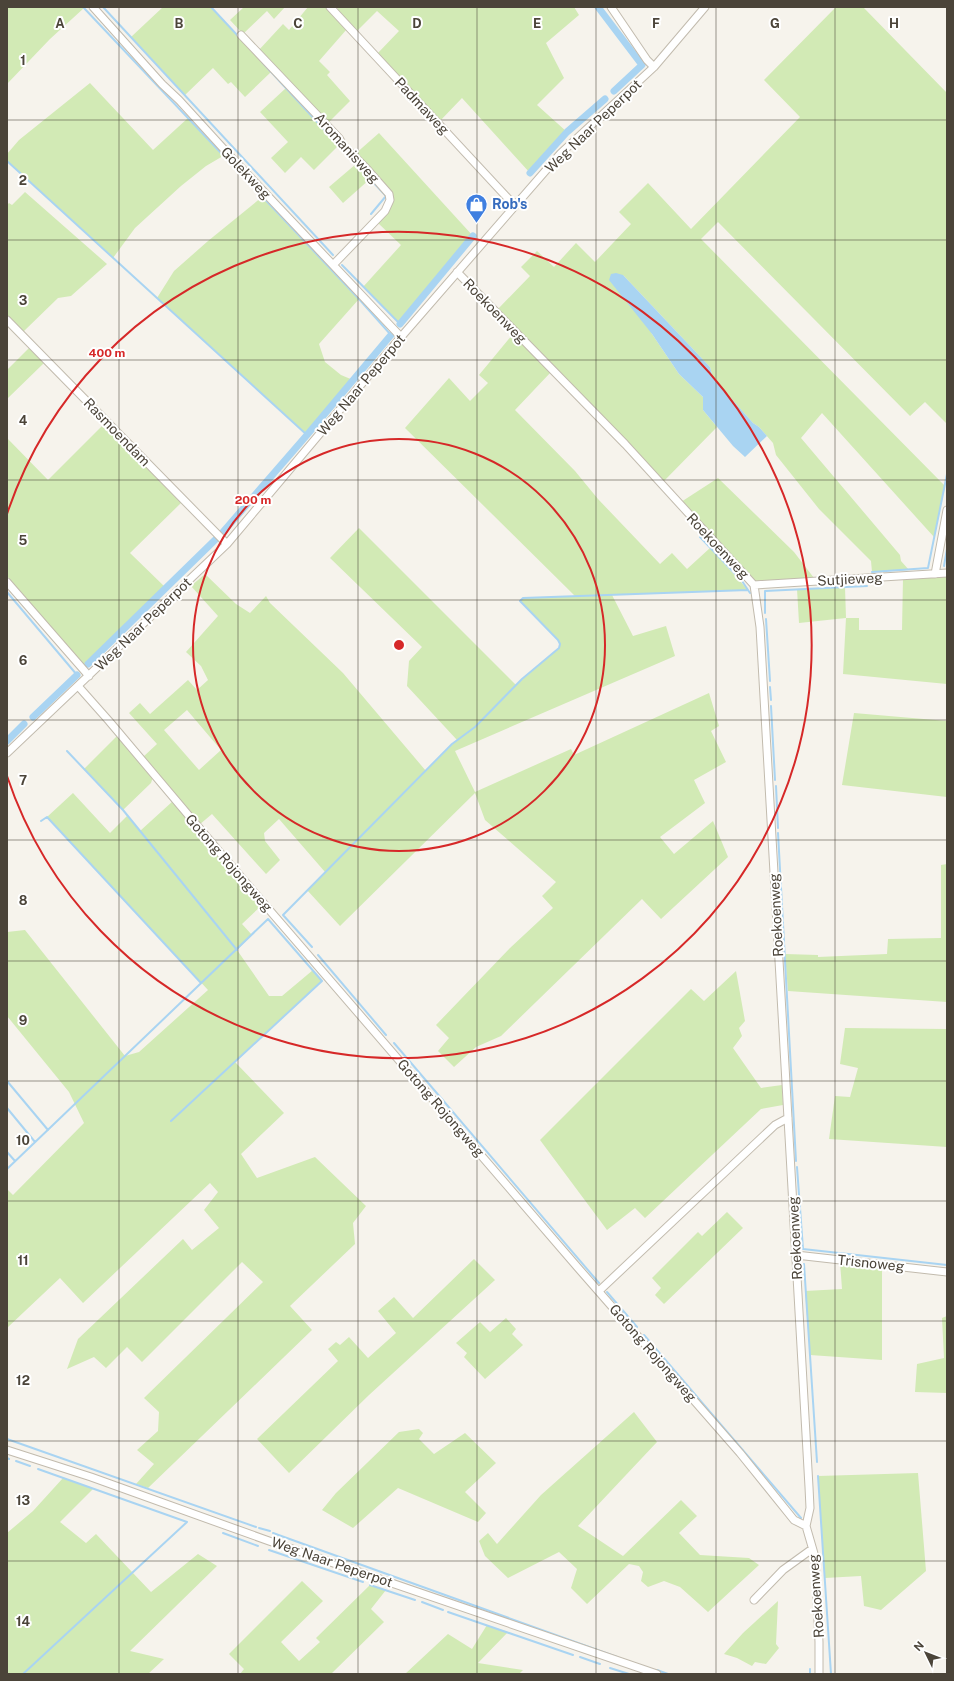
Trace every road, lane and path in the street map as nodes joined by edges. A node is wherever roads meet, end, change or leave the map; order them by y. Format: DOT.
graph roads {
  1 [pos="93,7"];
  2 [pos="330,7"];
  3 [pos="611,7"];
  4 [pos="705,7"];
  5 [pos="241,35"];
  6 [pos="654,67"];
  7 [pos="515,206"];
  8 [pos="333,265"];
  9 [pos="457,272"];
  10 [pos="7,320"];
  11 [pos="401,337"];
  12 [pos="947,510"];
  13 [pos="227,544"];
  14 [pos="947,573"];
  15 [pos="935,574"];
  16 [pos="7,582"];
  17 [pos="754,585"];
  18 [pos="89,676"];
  19 [pos="78,686"];
  20 [pos="7,753"];
  21 [pos="788,1118"];
  22 [pos="796,1255"];
  23 [pos="947,1272"];
  24 [pos="599,1292"];
  25 [pos="7,1450"];
  26 [pos="806,1526"];
  27 [pos="812,1549"];
  28 [pos="754,1600"];
  29 [pos="657,1674"];
  30 [pos="819,1674"];
  1 -- 8 [label="street, Golekweg"];
  2 -- 7 [label="street, Padmaweg"];
  3 -- 6 [label="street"];
  4 -- 6 [label="street, Weg Naar Peperpot"];
  5 -- 8 [label="street, Aromanisweg"];
  6 -- 7 [label="street, Weg Naar Peperpot"];
  7 -- 9 [label="street, Weg Naar Peperpot"];
  8 -- 11 [label="street, Golekweg"];
  9 -- 11 [label="street, Weg Naar Peperpot"];
  9 -- 17 [label="street, Roekoenweg"];
  10 -- 13 [label="street, Rasmoendam"];
  11 -- 13 [label="street, Weg Naar Peperpot"];
  12 -- 15 [label="street"];
  13 -- 18 [label="street, Weg Naar Peperpot"];
  14 -- 15 [label="street, Sutjieweg"];
  15 -- 17 [label="street, Sutjieweg"];
  16 -- 18 [label="street"];
  17 -- 21 [label="street, Roekoenweg"];
  18 -- 19 [label="street, Weg Naar Peperpot"];
  19 -- 20 [label="street, Weg Naar Peperpot"];
  19 -- 24 [label="street, Gotong Rojongweg"];
  21 -- 22 [label="street, Roekoenweg"];
  21 -- 24 [label="street"];
  22 -- 23 [label="street, Trisnoweg"];
  22 -- 26 [label="street, Roekoenweg"];
  24 -- 26 [label="street, Gotong Rojongweg"];
  25 -- 29 [label="street, Weg Naar Peperpot"];
  26 -- 27 [label="street, Roekoenweg"];
  27 -- 28 [label="street"];
  27 -- 30 [label="street, Roekoenweg"];
}
